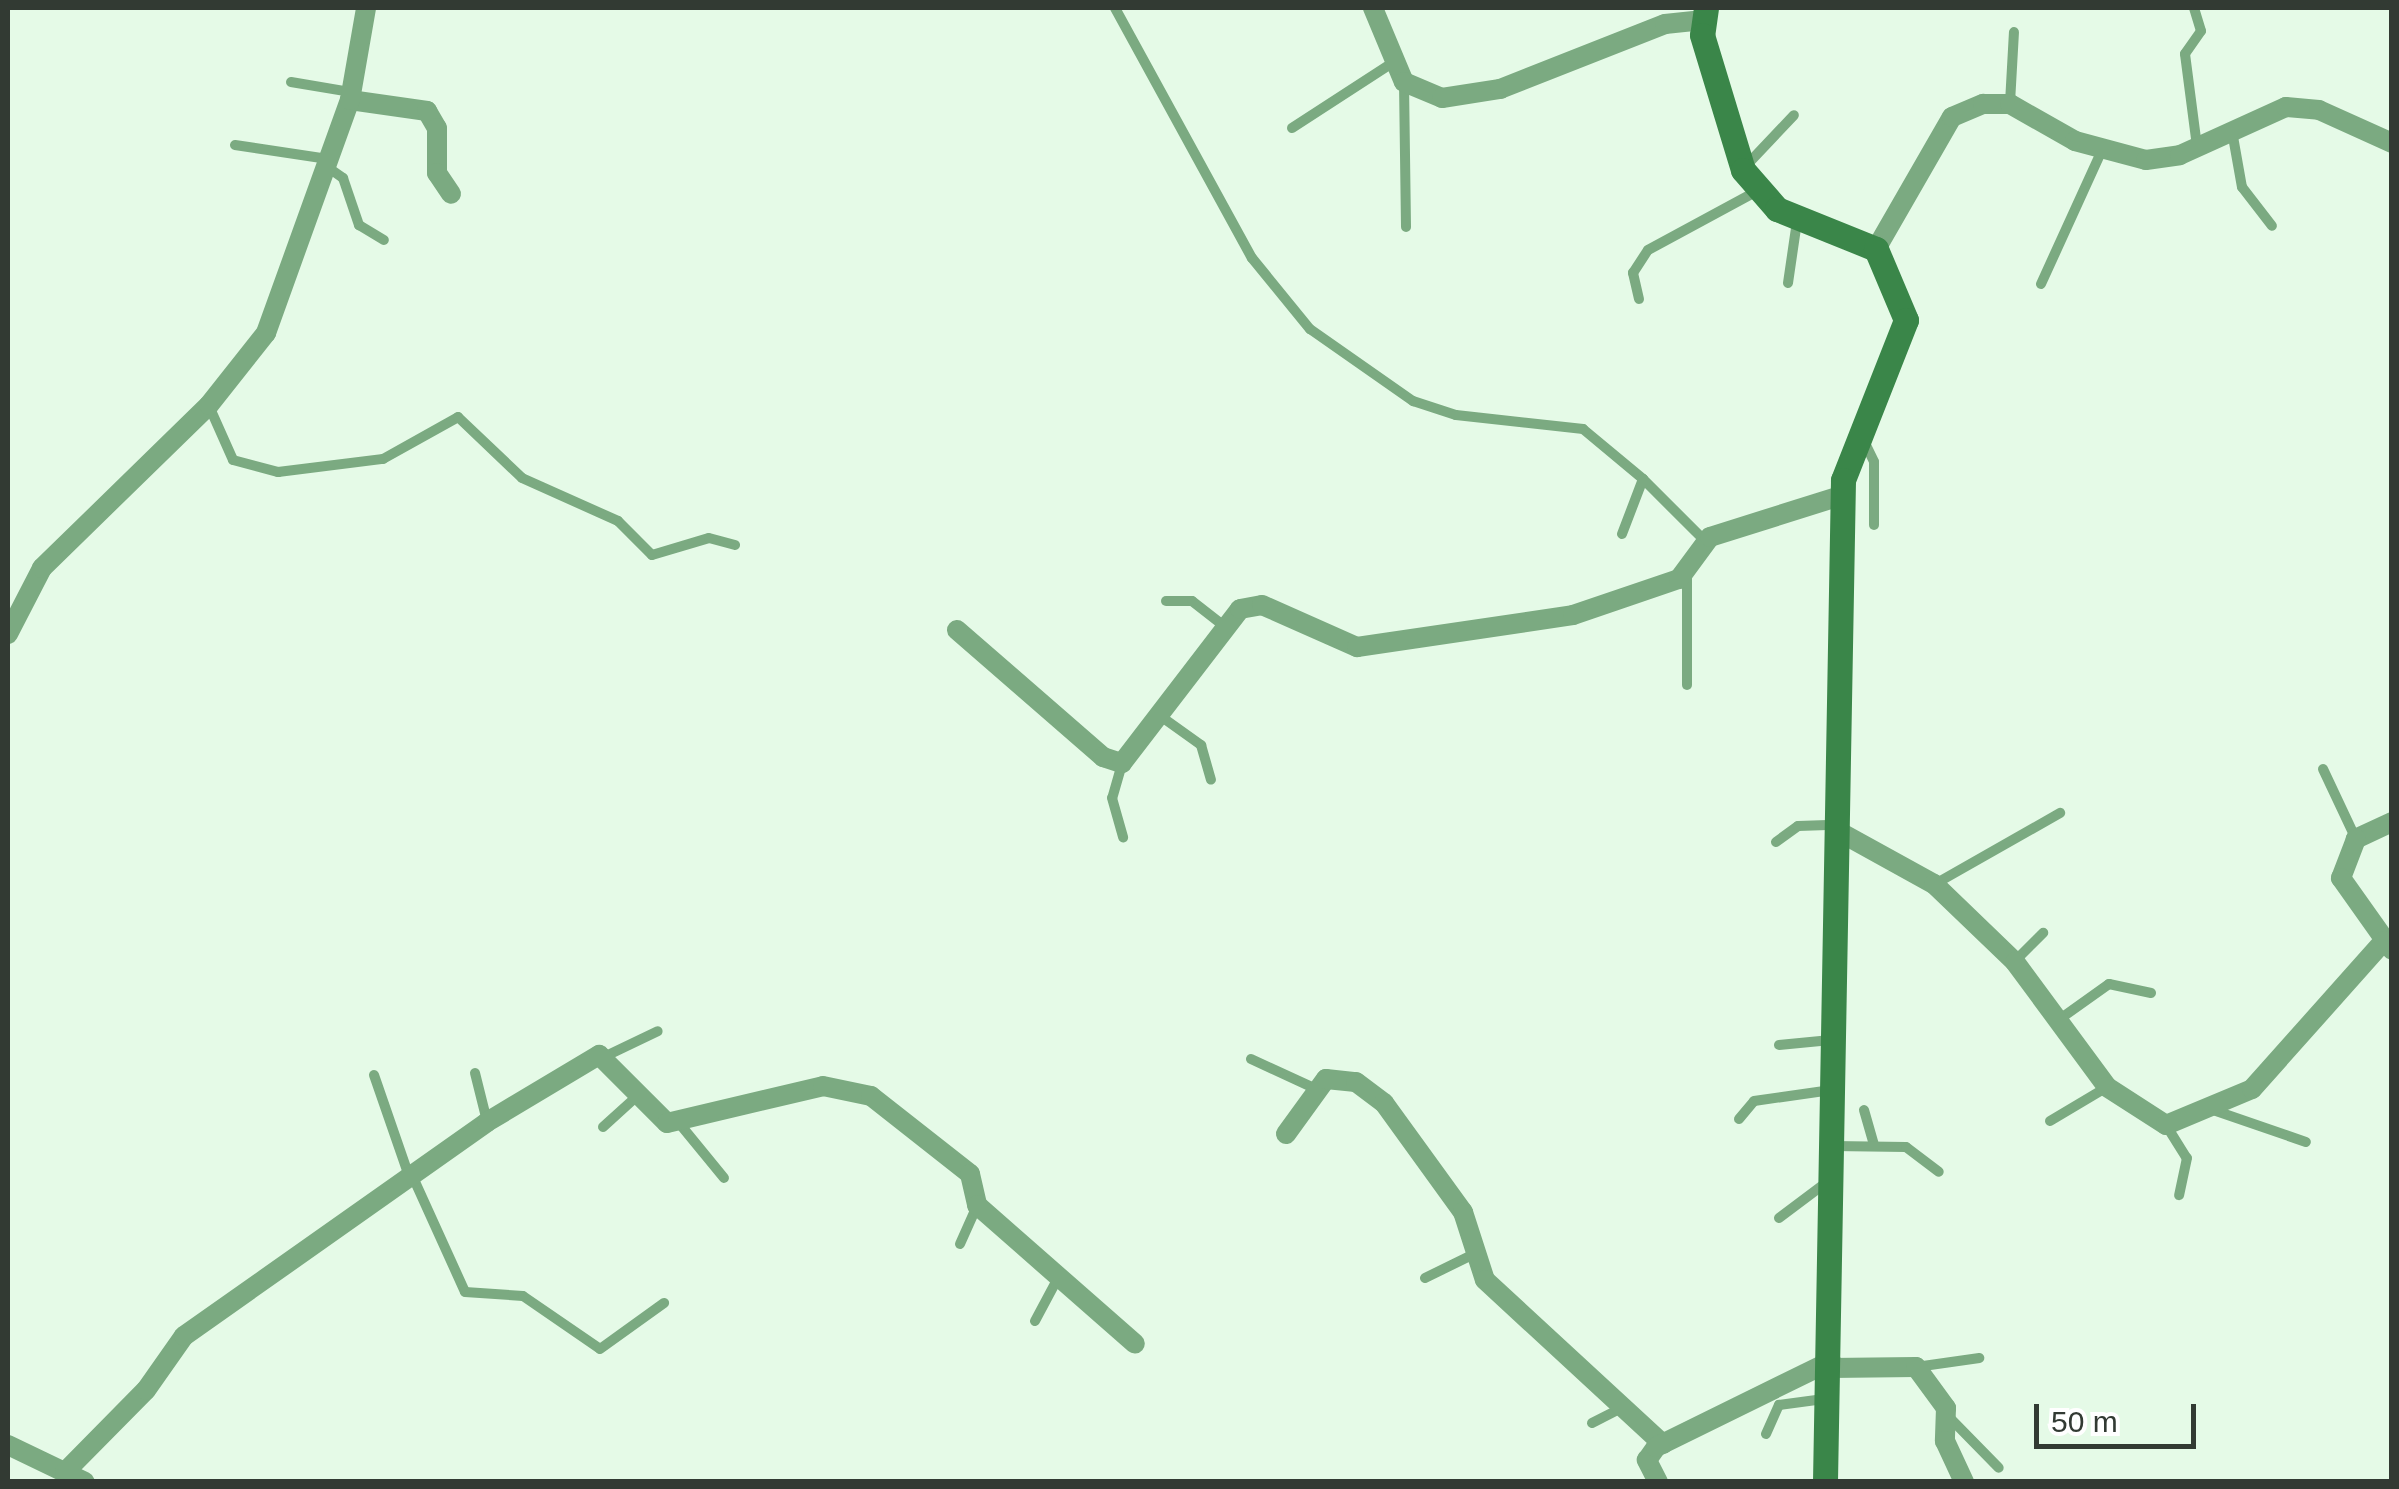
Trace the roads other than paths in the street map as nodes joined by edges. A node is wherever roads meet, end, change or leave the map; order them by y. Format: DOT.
graph roads {
  1 [pos="366,8"];
  2 [pos="1115,8"];
  3 [pos="1373,8"];
  4 [pos="2194,8"];
  5 [pos="1704,14"];
  6 [pos="2014,32"];
  7 [pos="1392,63"];
  8 [pos="291,82"];
  9 [pos="1404,82"];
  10 [pos="350,96"];
  11 [pos="2010,104"];
  12 [pos="1794,115"];
  13 [pos="1292,128"];
  14 [pos="2232,130"];
  15 [pos="2392,143"];
  16 [pos="235,146"];
  17 [pos="2196,148"];
  18 [pos="2102,150"];
  19 [pos="327,163"];
  20 [pos="1750,180"];
  21 [pos="451,194"];
  22 [pos="1797,220"];
  23 [pos="2272,226"];
  24 [pos="1406,227"];
  25 [pos="384,240"];
  26 [pos="1876,250"];
  27 [pos="1788,283"];
  28 [pos="2041,284"];
  29 [pos="1639,298"];
  30 [pos="209,405"];
  31 [pos="1857,430"];
  32 [pos="1643,480"];
  33 [pos="1843,495"];
  34 [pos="1874,524"];
  35 [pos="1622,534"];
  36 [pos="1704,540"];
  37 [pos="734,545"];
  38 [pos="1687,572"];
  39 [pos="1166,602"];
  40 [pos="1221,624"];
  41 [pos="957,630"];
  42 [pos="8,634"];
  43 [pos="1687,685"];
  44 [pos="1159,716"];
  45 [pos="1122,762"];
  46 [pos="2323,769"];
  47 [pos="1211,780"];
  48 [pos="2060,812"];
  49 [pos="2392,822"];
  50 [pos="1836,828"];
  51 [pos="1123,837"];
  52 [pos="2356,839"];
  53 [pos="1776,842"];
  54 [pos="1934,884"];
  55 [pos="2043,933"];
  56 [pos="2388,945"];
  57 [pos="2015,962"];
  58 [pos="2151,993"];
  59 [pos="2057,1021"];
  60 [pos="658,1031"];
  61 [pos="1832,1040"];
  62 [pos="1779,1045"];
  63 [pos="608,1055"];
  64 [pos="1251,1058"];
  65 [pos="476,1073"];
  66 [pos="374,1075"];
  67 [pos="2108,1086"];
  68 [pos="1314,1088"];
  69 [pos="1832,1090"];
  70 [pos="635,1098"];
  71 [pos="1864,1110"];
  72 [pos="2216,1111"];
  73 [pos="1739,1119"];
  74 [pos="2050,1121"];
  75 [pos="488,1122"];
  76 [pos="679,1122"];
  77 [pos="2166,1125"];
  78 [pos="604,1127"];
  79 [pos="1286,1134"];
  80 [pos="2306,1142"];
  81 [pos="1874,1144"];
  82 [pos="1830,1146"];
  83 [pos="1938,1172"];
  84 [pos="410,1175"];
  85 [pos="724,1178"];
  86 [pos="1828,1182"];
  87 [pos="2179,1196"];
  88 [pos="978,1205"];
  89 [pos="1779,1218"];
  90 [pos="960,1244"];
  91 [pos="1470,1256"];
  92 [pos="1059,1275"];
  93 [pos="1426,1278"];
  94 [pos="664,1303"];
  95 [pos="1035,1321"];
  96 [pos="1135,1344"];
  97 [pos="1979,1358"];
  98 [pos="1831,1365"];
  99 [pos="1916,1367"];
  100 [pos="1830,1398"];
  101 [pos="1628,1404"];
  102 [pos="1948,1416"];
  103 [pos="1592,1423"];
  104 [pos="1766,1434"];
  105 [pos="1662,1444"];
  106 [pos="8,1446"];
  107 [pos="1999,1468"];
  108 [pos="62,1475"];
  109 [pos="85,1482"];
  110 [pos="1658,1482"];
  111 [pos="1825,1482"];
  112 [pos="1964,1482"];
  1 -- 10 [label="street"];
  2 -- 32 [label="lane"];
  3 -- 7 [label="street"];
  4 -- 17 [label="lane"];
  5 -- 9 [label="street"];
  5 -- 20 [label="street"];
  6 -- 11 [label="lane"];
  7 -- 9 [label="street"];
  7 -- 13 [label="lane"];
  8 -- 10 [label="lane"];
  9 -- 24 [label="lane"];
  10 -- 19 [label="street"];
  10 -- 21 [label="street"];
  11 -- 18 [label="street"];
  11 -- 26 [label="street"];
  12 -- 20 [label="lane"];
  14 -- 15 [label="street"];
  14 -- 17 [label="street"];
  14 -- 23 [label="lane"];
  16 -- 19 [label="lane"];
  17 -- 18 [label="street"];
  18 -- 28 [label="lane"];
  19 -- 25 [label="lane"];
  19 -- 30 [label="street"];
  20 -- 22 [label="street"];
  20 -- 29 [label="lane"];
  22 -- 26 [label="street"];
  22 -- 27 [label="lane"];
  26 -- 31 [label="street"];
  30 -- 37 [label="lane"];
  30 -- 42 [label="street"];
  31 -- 33 [label="street"];
  31 -- 34 [label="lane"];
  32 -- 35 [label="lane"];
  32 -- 36 [label="lane"];
  33 -- 36 [label="street"];
  33 -- 50 [label="street"];
  36 -- 38 [label="street"];
  38 -- 40 [label="street"];
  38 -- 43 [label="lane"];
  39 -- 40 [label="lane"];
  40 -- 44 [label="street"];
  41 -- 45 [label="street"];
  44 -- 45 [label="street"];
  44 -- 47 [label="lane"];
  45 -- 51 [label="lane"];
  46 -- 52 [label="lane"];
  48 -- 54 [label="lane"];
  49 -- 52 [label="street"];
  50 -- 53 [label="lane"];
  50 -- 54 [label="street"];
  50 -- 61 [label="street"];
  52 -- 56 [label="street"];
  54 -- 57 [label="street"];
  55 -- 57 [label="lane"];
  56 -- 72 [label="street"];
  57 -- 59 [label="street"];
  58 -- 59 [label="lane"];
  59 -- 67 [label="street"];
  60 -- 63 [label="lane"];
  61 -- 62 [label="lane"];
  61 -- 69 [label="street"];
  63 -- 70 [label="street"];
  63 -- 75 [label="street"];
  64 -- 68 [label="lane"];
  65 -- 75 [label="lane"];
  66 -- 84 [label="lane"];
  67 -- 74 [label="lane"];
  67 -- 77 [label="street"];
  68 -- 79 [label="street"];
  68 -- 91 [label="street"];
  69 -- 73 [label="lane"];
  69 -- 82 [label="street"];
  70 -- 76 [label="street"];
  70 -- 78 [label="lane"];
  71 -- 81 [label="lane"];
  72 -- 77 [label="street"];
  72 -- 80 [label="lane"];
  75 -- 84 [label="street"];
  76 -- 85 [label="lane"];
  76 -- 88 [label="street"];
  77 -- 87 [label="lane"];
  81 -- 82 [label="lane"];
  81 -- 83 [label="lane"];
  82 -- 86 [label="street"];
  84 -- 94 [label="lane"];
  84 -- 108 [label="street"];
  86 -- 89 [label="lane"];
  86 -- 98 [label="street"];
  88 -- 90 [label="lane"];
  88 -- 92 [label="street"];
  91 -- 93 [label="lane"];
  91 -- 101 [label="street"];
  92 -- 95 [label="lane"];
  92 -- 96 [label="street"];
  97 -- 99 [label="lane"];
  98 -- 99 [label="street"];
  98 -- 100 [label="street"];
  98 -- 105 [label="street"];
  99 -- 102 [label="street"];
  100 -- 104 [label="lane"];
  100 -- 111 [label="street"];
  101 -- 103 [label="lane"];
  101 -- 105 [label="street"];
  102 -- 107 [label="lane"];
  102 -- 112 [label="street"];
  105 -- 110 [label="street"];
  106 -- 108 [label="street"];
  108 -- 109 [label="street"];
}
